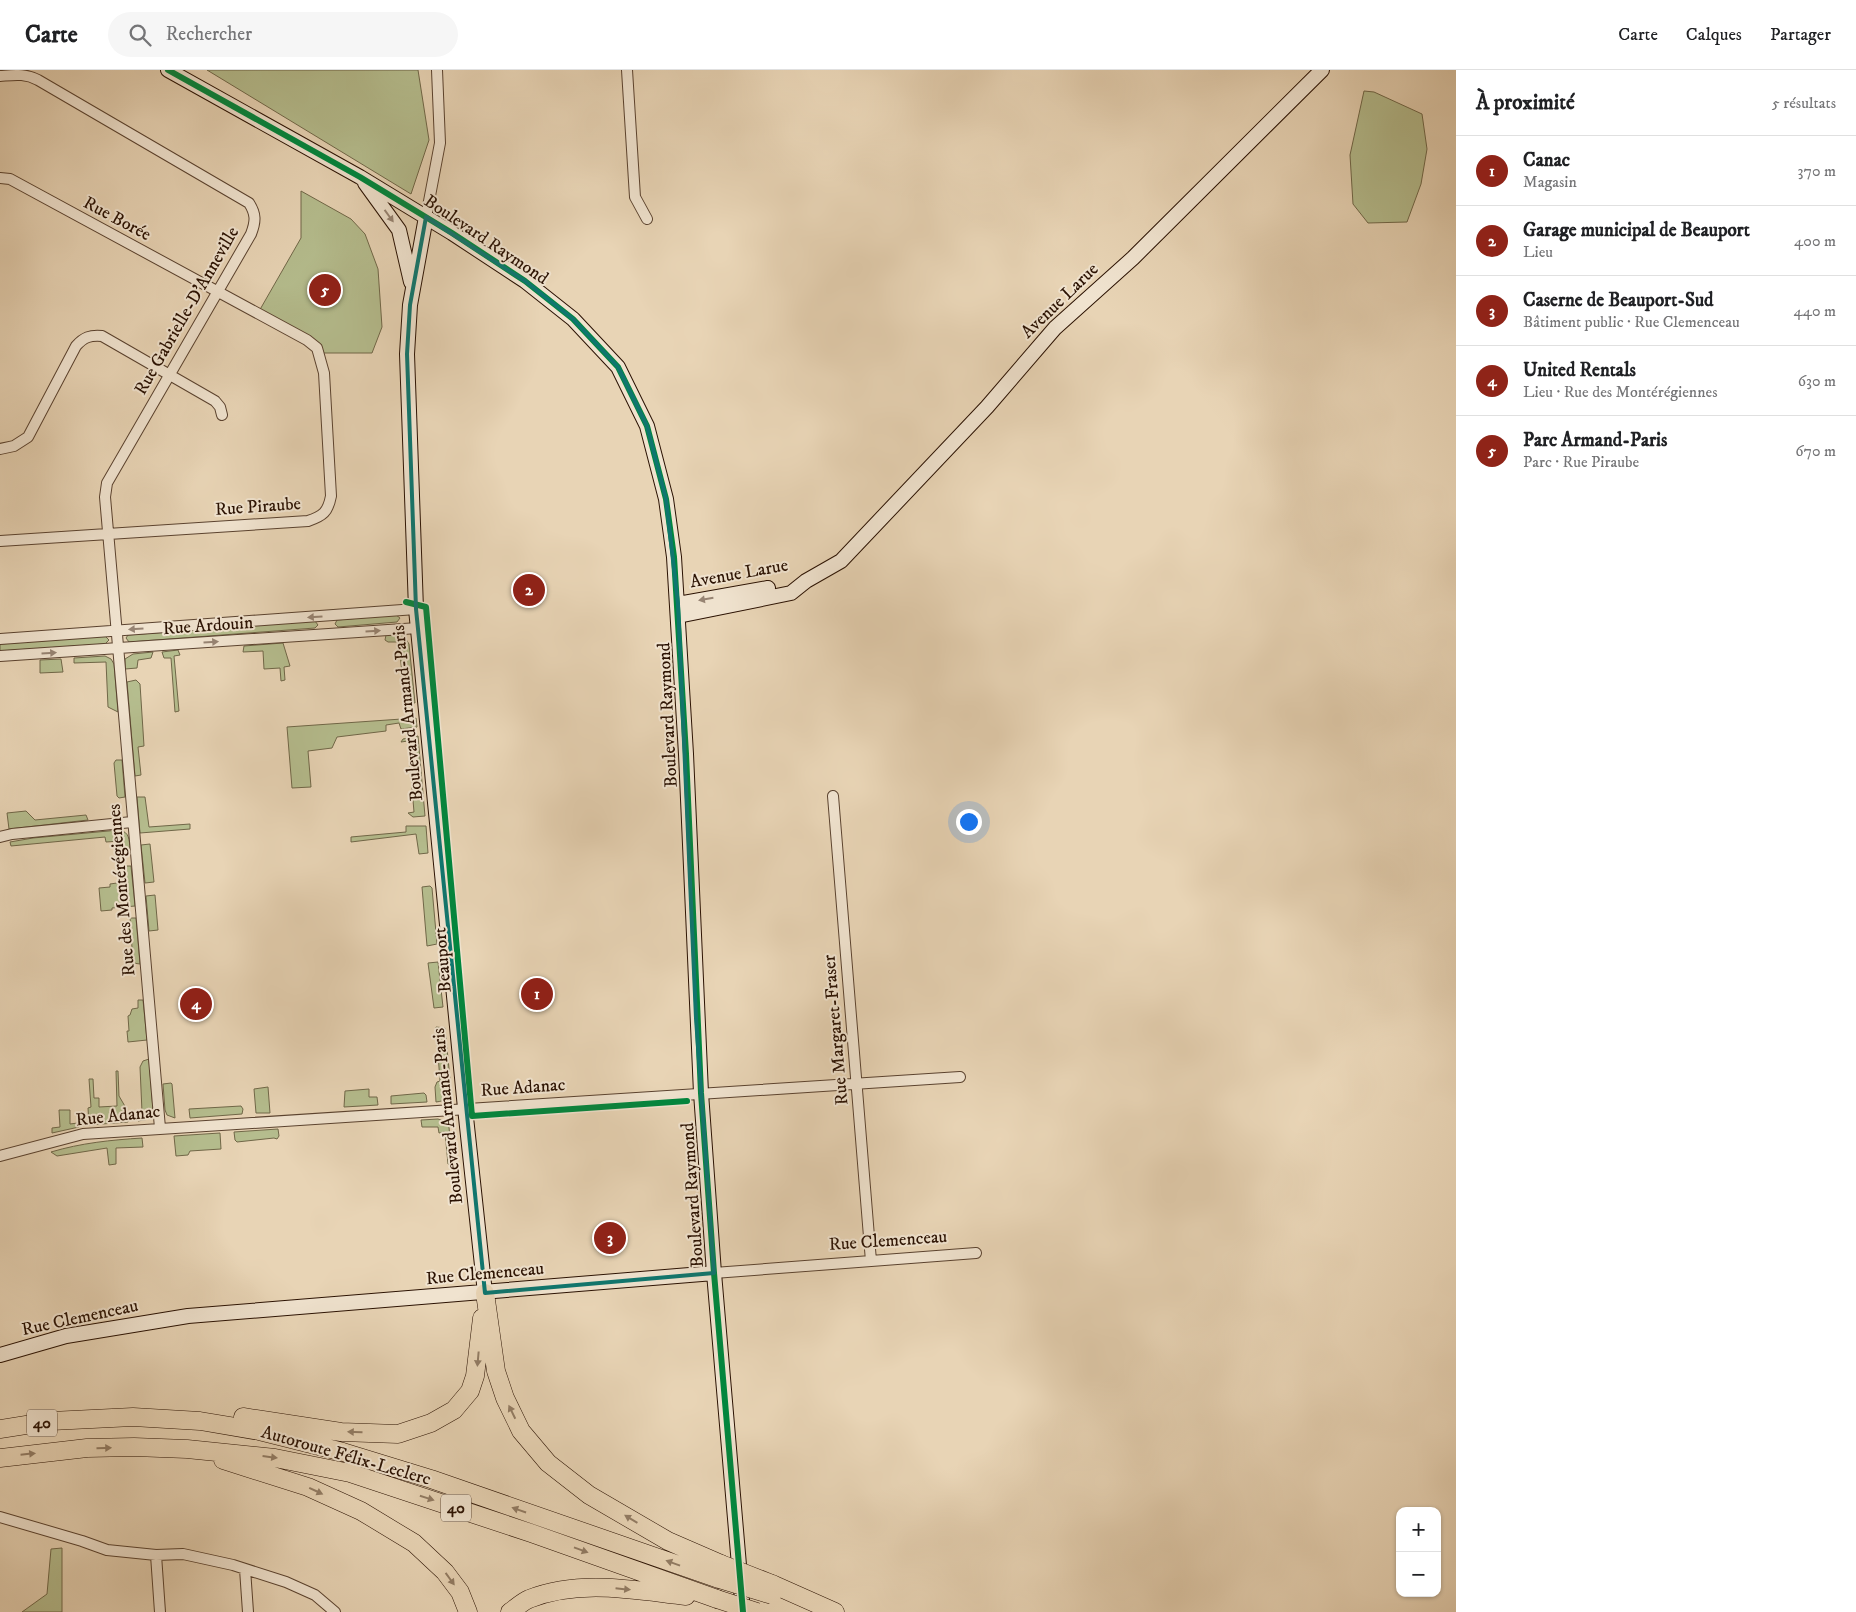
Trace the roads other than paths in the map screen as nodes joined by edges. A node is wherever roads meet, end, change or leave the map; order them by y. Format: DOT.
graph roads {
  1 [pos="168,70"];
  2 [pos="437,70"];
  3 [pos="627,70"];
  4 [pos="1322,70"];
  5 [pos="0,76"];
  6 [pos="360,177"];
  7 [pos="0,178"];
  8 [pos="426,217"];
  9 [pos="646,219"];
  10 [pos="412,290"];
  11 [pos="218,292"];
  12 [pos="169,374"];
  13 [pos="222,415"];
  14 [pos="0,449"];
  15 [pos="107,534"];
  16 [pos="0,541"];
  17 [pos="416,609"];
  18 [pos="678,610"];
  19 [pos="418,628"];
  20 [pos="116,631"];
  21 [pos="0,639"];
  22 [pos="118,648"];
  23 [pos="0,656"];
  24 [pos="833,796"];
  25 [pos="132,822"];
  26 [pos="0,837"];
  27 [pos="960,1077"];
  28 [pos="856,1083"];
  29 [pos="701,1093"];
  30 [pos="465,1108"];
  31 [pos="160,1128"];
  32 [pos="0,1156"];
  33 [pos="976,1253"];
  34 [pos="871,1261"];
  35 [pos="714,1273"];
  36 [pos="485,1293"];
  37 [pos="0,1355"];
  38 [pos="200,1422"];
  39 [pos="0,1429"];
  40 [pos="187,1449"];
  41 [pos="0,1458"];
  42 [pos="0,1517"];
  43 [pos="156,1555"];
  44 [pos="245,1569"];
  45 [pos="720,1572"];
  46 [pos="772,1590"];
  47 [pos="717,1599"];
  48 [pos="160,1612"];
  49 [pos="248,1612"];
  50 [pos="335,1612"];
  51 [pos="468,1612"];
  52 [pos="510,1612"];
  53 [pos="743,1612"];
  54 [pos="757,1612"];
  55 [pos="822,1612"];
  56 [pos="835,1612"];
  1 -- 6 [label="street, Boulevard Raymond"];
  2 -- 8 [label="street, Boulevard Armand-Paris"];
  3 -- 9 [label="street"];
  4 -- 18 [label="street, Avenue Larue"];
  5 -- 11 [label="street, Rue Gabrielle-D'Anneville"];
  6 -- 8 [label="street, Boulevard Raymond"];
  6 -- 10 [label="street, one-way"];
  7 -- 11 [label="street, Rue Borée"];
  8 -- 10 [label="street, Boulevard Armand-Paris"];
  8 -- 18 [label="street, Boulevard Raymond"];
  10 -- 17 [label="street, Boulevard Armand-Paris"];
  11 -- 12 [label="street, Rue Gabrielle-D'Anneville"];
  11 -- 15 [label="street, Rue Piraube"];
  12 -- 13 [label="street"];
  12 -- 14 [label="street"];
  12 -- 15 [label="street, Rue Gabrielle-D'Anneville"];
  15 -- 16 [label="street, Rue Piraube"];
  15 -- 20 [label="street, Rue Gabrielle-D'Anneville"];
  17 -- 19 [label="street, Boulevard Armand-Paris"];
  17 -- 20 [label="street, Rue Ardouin, one-way"];
  18 -- 29 [label="street, Boulevard Raymond"];
  22 -- 19 [label="street, Rue Ardouin, one-way"];
  19 -- 30 [label="street, Boulevard Armand-Paris"];
  20 -- 21 [label="street, Rue Ardouin"];
  20 -- 22 [label="street, Rue Gabrielle-D'Anneville"];
  23 -- 22 [label="street, Rue Ardouin, one-way"];
  22 -- 25 [label="street, Rue des Montérégiennes"];
  24 -- 28 [label="street, Rue Margaret-Fraser"];
  25 -- 26 [label="street"];
  25 -- 31 [label="street, Rue des Montérégiennes"];
  27 -- 28 [label="street, Rue Adanac"];
  28 -- 29 [label="street, Rue Adanac"];
  28 -- 34 [label="street, Rue Margaret-Fraser"];
  29 -- 30 [label="street, Rue Adanac"];
  29 -- 35 [label="street, Boulevard Raymond"];
  30 -- 31 [label="street, Rue Adanac"];
  30 -- 36 [label="street, Boulevard Armand-Paris"];
  31 -- 32 [label="street, Rue Adanac"];
  33 -- 34 [label="street, Rue Clemenceau"];
  34 -- 35 [label="street, Rue Clemenceau"];
  35 -- 36 [label="street, Rue Clemenceau"];
  35 -- 53 [label="street, Boulevard Raymond"];
  36 -- 37 [label="street, Rue Clemenceau"];
  36 -- 38 [label="highway, one-way"];
  45 -- 36 [label="highway, one-way"];
  38 -- 39 [label="highway, Autoroute Félix-Leclerc / 40"];
  45 -- 38 [label="highway, Autoroute Félix-Leclerc / 40, one-way"];
  41 -- 40 [label="highway, Autoroute Félix-Leclerc / 40, one-way"];
  40 -- 47 [label="highway, Autoroute Félix-Leclerc / 40, one-way"];
  40 -- 51 [label="highway, one-way"];
  42 -- 43 [label="street"];
  43 -- 44 [label="street"];
  43 -- 48 [label="street"];
  44 -- 49 [label="street"];
  44 -- 50 [label="street"];
  45 -- 46 [label="highway, Autoroute Félix-Leclerc / 40, bridge"];
  46 -- 55 [label="highway, Autoroute Félix-Leclerc / 40"];
  46 -- 56 [label="highway"];
  52 -- 47 [label="highway, one-way"];
  47 -- 54 [label="highway, Autoroute Félix-Leclerc / 40, bridge"];
}
